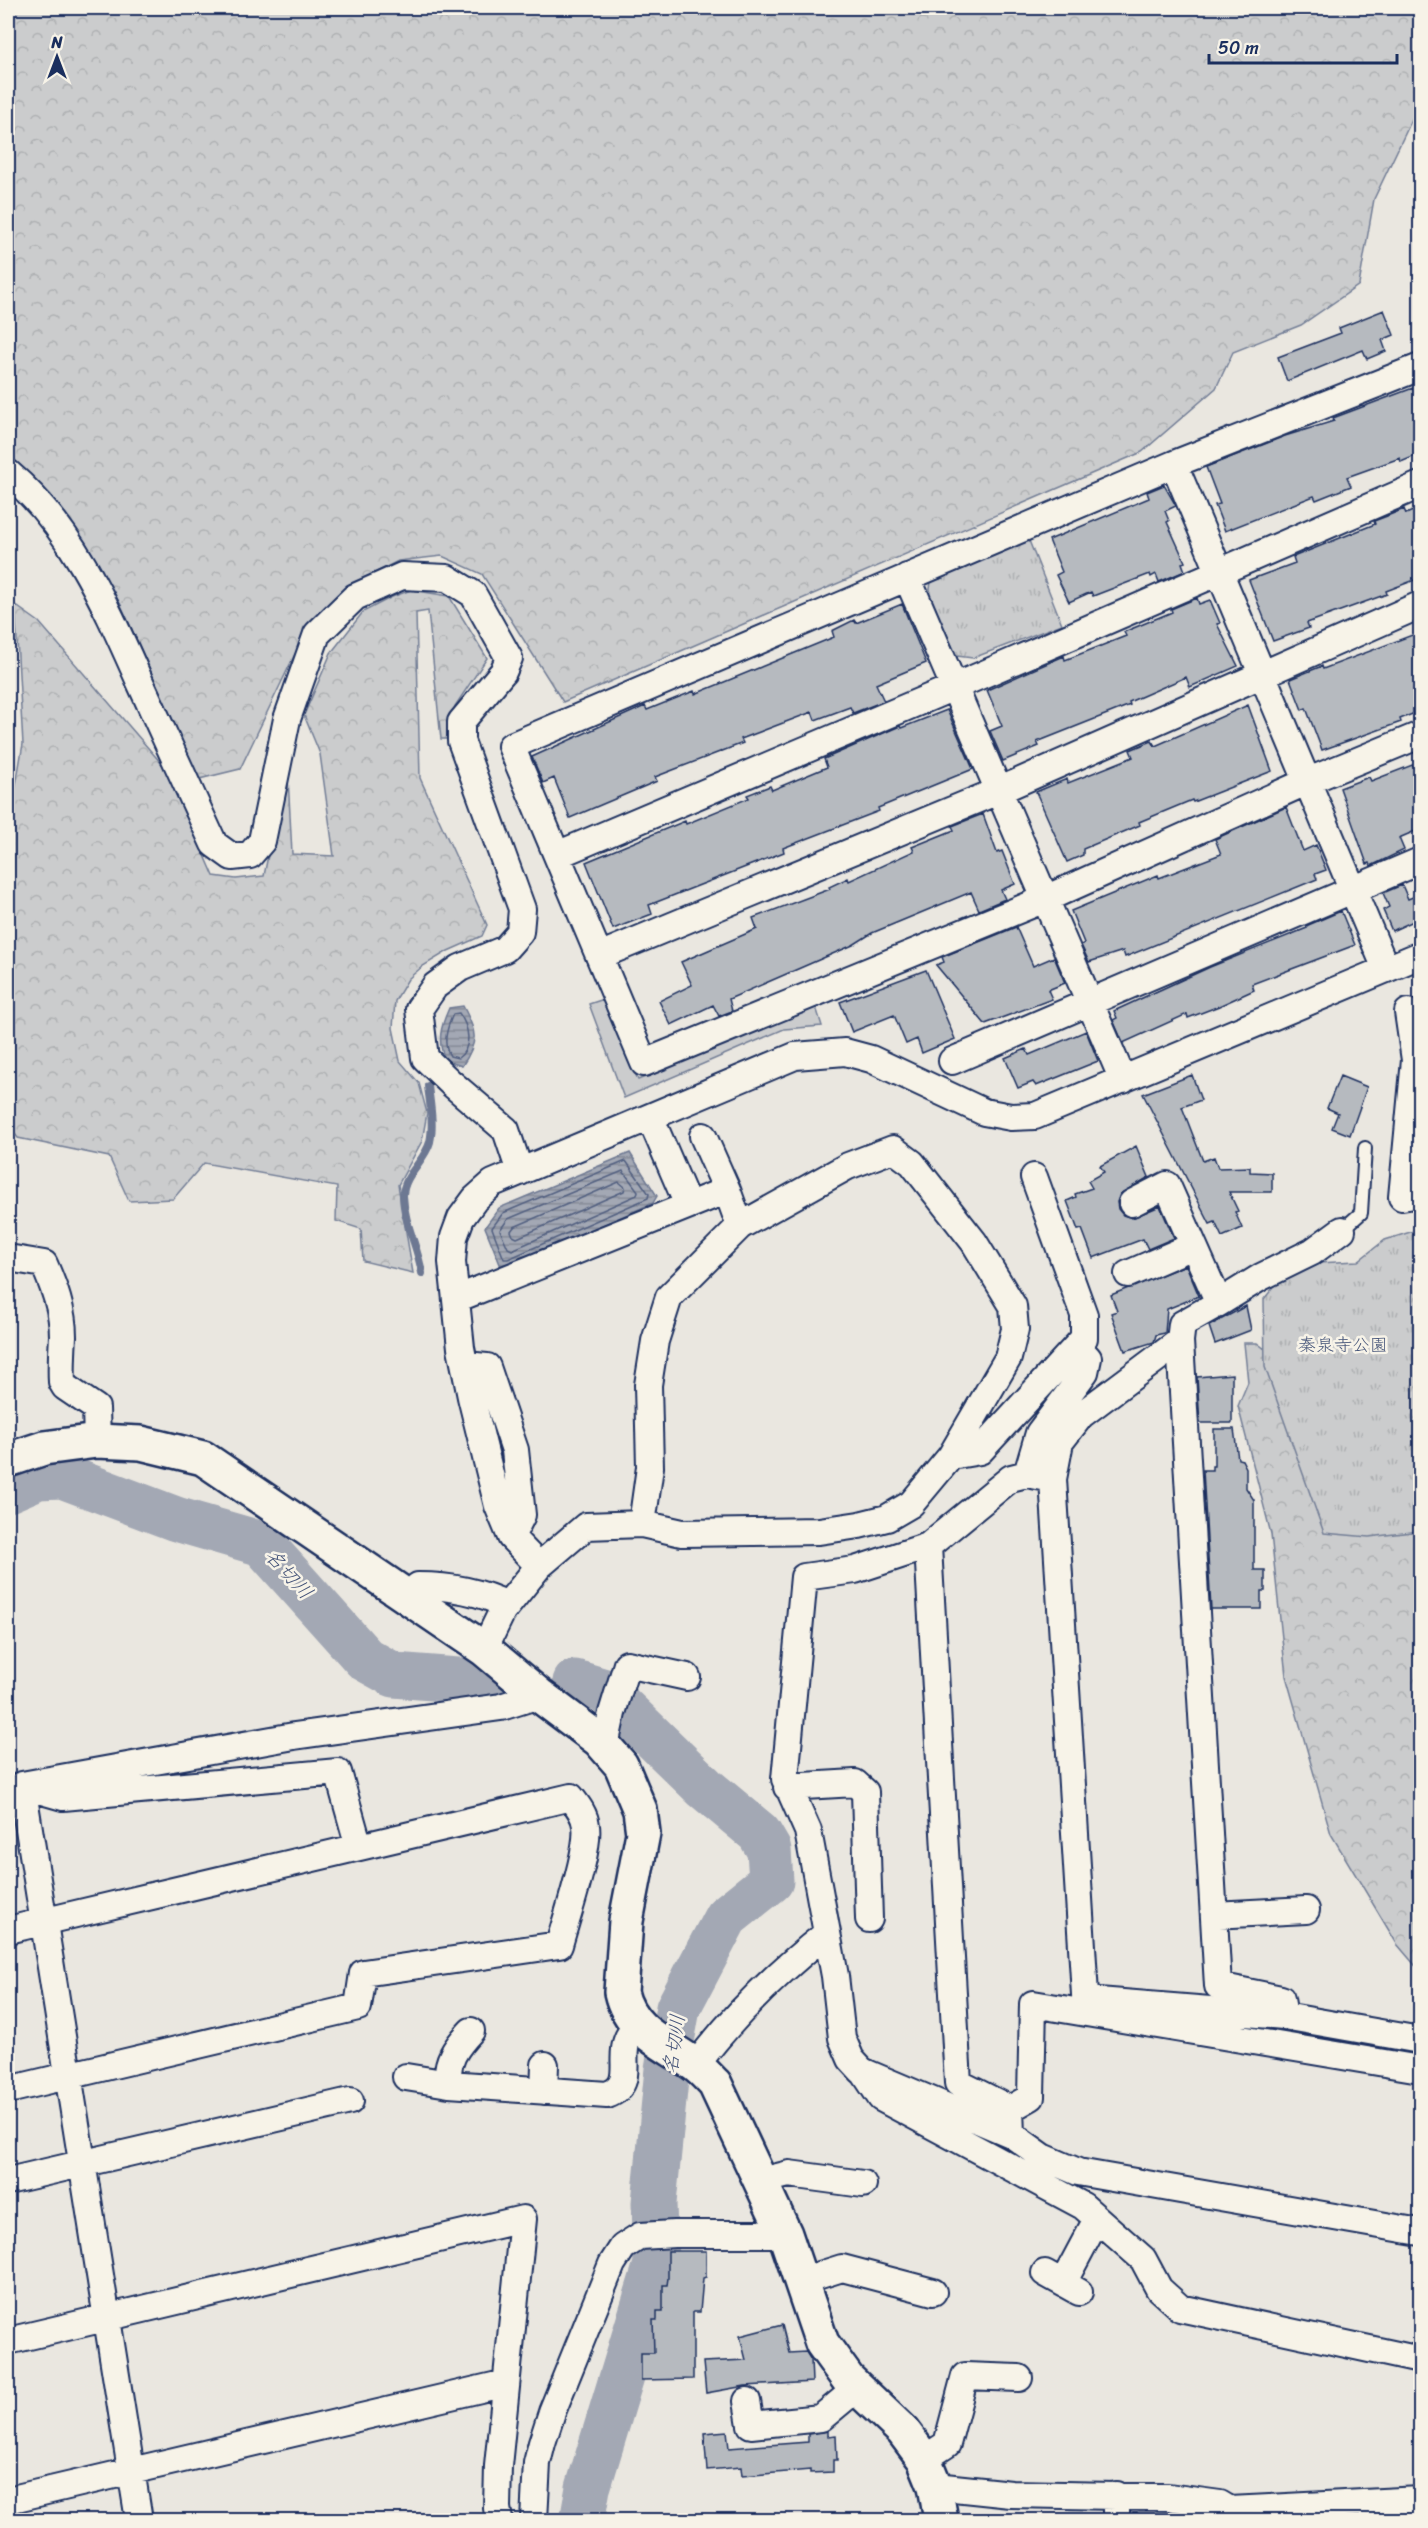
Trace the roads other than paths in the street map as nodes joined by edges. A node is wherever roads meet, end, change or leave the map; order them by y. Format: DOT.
graph roads {
  1 [pos="1420,367"];
  2 [pos="1174,464"];
  3 [pos="8,473"];
  4 [pos="1420,485"];
  5 [pos="1219,572"];
  6 [pos="907,577"];
  7 [pos="1420,605"];
  8 [pos="1262,676"];
  9 [pos="954,687"];
  10 [pos="1420,735"];
  11 [pos="1306,782"];
  12 [pos="998,791"];
  13 [pos="557,855"];
  14 [pos="1420,861"];
  15 [pos="1353,891"];
  16 [pos="1045,899"];
  17 [pos="1420,955"];
  18 [pos="599,956"];
  19 [pos="1386,969"];
  20 [pos="1089,1002"];
  21 [pos="1408,1012"];
  22 [pos="1418,1059"];
  23 [pos="952,1060"];
  24 [pos="1123,1080"];
  25 [pos="650,1117"];
  26 [pos="703,1136"];
  27 [pos="1365,1148"];
  28 [pos="520,1172"];
  29 [pos="1034,1177"];
  30 [pos="727,1190"];
  31 [pos="1420,1194"];
  32 [pos="1132,1203"];
  33 [pos="688,1205"];
  34 [pos="740,1226"];
  35 [pos="1342,1230"];
  36 [pos="1193,1246"];
  37 [pos="8,1258"];
  38 [pos="1128,1274"];
  39 [pos="456,1299"];
  40 [pos="1219,1303"];
  41 [pos="1180,1341"];
  42 [pos="1077,1346"];
  43 [pos="97,1441"];
  44 [pos="951,1456"];
  45 [pos="8,1460"];
  46 [pos="1027,1474"];
  47 [pos="1053,1479"];
  48 [pos="642,1524"];
  49 [pos="928,1546"];
  50 [pos="539,1566"];
  51 [pos="418,1586"];
  52 [pos="507,1605"];
  53 [pos="484,1649"];
  54 [pos="687,1677"];
  55 [pos="539,1695"];
  56 [pos="605,1746"];
  57 [pos="15,1784"];
  58 [pos="787,1787"];
  59 [pos="359,1847"];
  60 [pos="1306,1910"];
  61 [pos="1214,1915"];
  62 [pos="869,1919"];
  63 [pos="43,1922"];
  64 [pos="8,1930"];
  65 [pos="826,1934"];
  66 [pos="1086,2005"];
  67 [pos="1284,2016"];
  68 [pos="471,2031"];
  69 [pos="648,2033"];
  70 [pos="1420,2040"];
  71 [pos="545,2065"];
  72 [pos="696,2065"];
  73 [pos="1420,2069"];
  74 [pos="862,2071"];
  75 [pos="68,2076"];
  76 [pos="406,2077"];
  77 [pos="449,2084"];
  78 [pos="8,2090"];
  79 [pos="544,2091"];
  80 [pos="350,2101"];
  81 [pos="1010,2109"];
  82 [pos="1011,2134"];
  83 [pos="82,2163"];
  84 [pos="8,2181"];
  85 [pos="761,2181"];
  86 [pos="863,2184"];
  87 [pos="1097,2219"];
  88 [pos="1420,2232"];
  89 [pos="785,2234"];
  90 [pos="801,2281"];
  91 [pos="1062,2282"];
  92 [pos="933,2292"];
  93 [pos="106,2317"];
  94 [pos="8,2341"];
  95 [pos="1420,2360"];
  96 [pos="1018,2378"];
  97 [pos="507,2383"];
  98 [pos="857,2388"];
  99 [pos="747,2401"];
  100 [pos="131,2471"];
  101 [pos="930,2472"];
  102 [pos="1116,2495"];
  103 [pos="8,2500"];
  104 [pos="1420,2500"];
  105 [pos="1230,2515"];
  106 [pos="139,2520"];
  107 [pos="499,2520"];
  108 [pos="534,2520"];
  109 [pos="941,2520"];
  110 [pos="1116,2520"];
  1 -- 2 [label="street"];
  2 -- 5 [label="street"];
  2 -- 6 [label="street"];
  3 -- 28 [label="street"];
  4 -- 5 [label="street"];
  5 -- 8 [label="street"];
  5 -- 9 [label="street"];
  6 -- 9 [label="street"];
  6 -- 13 [label="street"];
  7 -- 8 [label="street"];
  8 -- 11 [label="street"];
  8 -- 12 [label="street"];
  9 -- 12 [label="street"];
  9 -- 13 [label="street"];
  10 -- 11 [label="street"];
  11 -- 15 [label="street"];
  11 -- 16 [label="street"];
  12 -- 16 [label="street"];
  12 -- 18 [label="street"];
  13 -- 18 [label="street"];
  14 -- 15 [label="street"];
  15 -- 19 [label="street"];
  15 -- 20 [label="street"];
  16 -- 18 [label="street"];
  16 -- 20 [label="street"];
  17 -- 19 [label="street"];
  19 -- 24 [label="street"];
  20 -- 23 [label="street"];
  20 -- 24 [label="street"];
  21 -- 22 [label="street"];
  22 -- 31 [label="street"];
  24 -- 25 [label="street"];
  25 -- 28 [label="street"];
  25 -- 33 [label="street"];
  26 -- 30 [label="street"];
  27 -- 35 [label="lane"];
  28 -- 39 [label="street"];
  29 -- 42 [label="street"];
  30 -- 33 [label="street"];
  30 -- 34 [label="street"];
  32 -- 36 [label="street"];
  33 -- 39 [label="street"];
  34 -- 44 [label="street"];
  34 -- 48 [label="street"];
  35 -- 40 [label="street"];
  36 -- 38 [label="street"];
  36 -- 40 [label="street"];
  37 -- 43 [label="street"];
  39 -- 50 [label="street"];
  40 -- 41 [label="street"];
  41 -- 47 [label="street"];
  41 -- 61 [label="street"];
  42 -- 44 [label="street"];
  42 -- 46 [label="street"];
  43 -- 45 [label="street"];
  43 -- 53 [label="street"];
  44 -- 48 [label="street"];
  46 -- 47 [label="street"];
  46 -- 49 [label="street"];
  47 -- 66 [label="street"];
  48 -- 50 [label="street"];
  49 -- 58 [label="street"];
  49 -- 81 [label="street"];
  50 -- 52 [label="street"];
  51 -- 52 [label="street"];
  52 -- 53 [label="street"];
  53 -- 55 [label="street"];
  54 -- 56 [label="street"];
  55 -- 56 [label="street"];
  55 -- 57 [label="street"];
  56 -- 69 [label="street"];
  57 -- 59 [label="street"];
  57 -- 63 [label="street"];
  58 -- 62 [label="street"];
  58 -- 65 [label="street"];
  59 -- 63 [label="street"];
  59 -- 75 [label="street"];
  60 -- 61 [label="street"];
  61 -- 67 [label="street"];
  63 -- 64 [label="street"];
  63 -- 75 [label="street"];
  65 -- 72 [label="street"];
  65 -- 74 [label="street"];
  66 -- 67 [label="street"];
  66 -- 73 [label="street"];
  66 -- 81 [label="street"];
  67 -- 70 [label="street"];
  68 -- 77 [label="street"];
  69 -- 72 [label="street"];
  69 -- 79 [label="street"];
  71 -- 79 [label="street"];
  72 -- 85 [label="street"];
  74 -- 82 [label="street"];
  74 -- 87 [label="street"];
  75 -- 78 [label="street"];
  75 -- 83 [label="street"];
  76 -- 77 [label="street"];
  77 -- 79 [label="street"];
  80 -- 83 [label="street"];
  81 -- 82 [label="street"];
  82 -- 88 [label="street"];
  83 -- 84 [label="street"];
  83 -- 93 [label="street"];
  85 -- 86 [label="street"];
  85 -- 89 [label="street"];
  87 -- 91 [label="street"];
  87 -- 95 [label="street"];
  89 -- 90 [label="street"];
  89 -- 108 [label="street"];
  90 -- 92 [label="street"];
  90 -- 98 [label="street"];
  93 -- 94 [label="street"];
  93 -- 97 [label="street"];
  93 -- 100 [label="street"];
  96 -- 101 [label="street"];
  97 -- 100 [label="street"];
  97 -- 107 [label="street"];
  98 -- 99 [label="street"];
  98 -- 101 [label="street"];
  100 -- 103 [label="street"];
  100 -- 106 [label="street"];
  101 -- 102 [label="street"];
  101 -- 109 [label="street"];
  102 -- 105 [label="street"];
  102 -- 110 [label="street"];
  104 -- 105 [label="street"];
}
